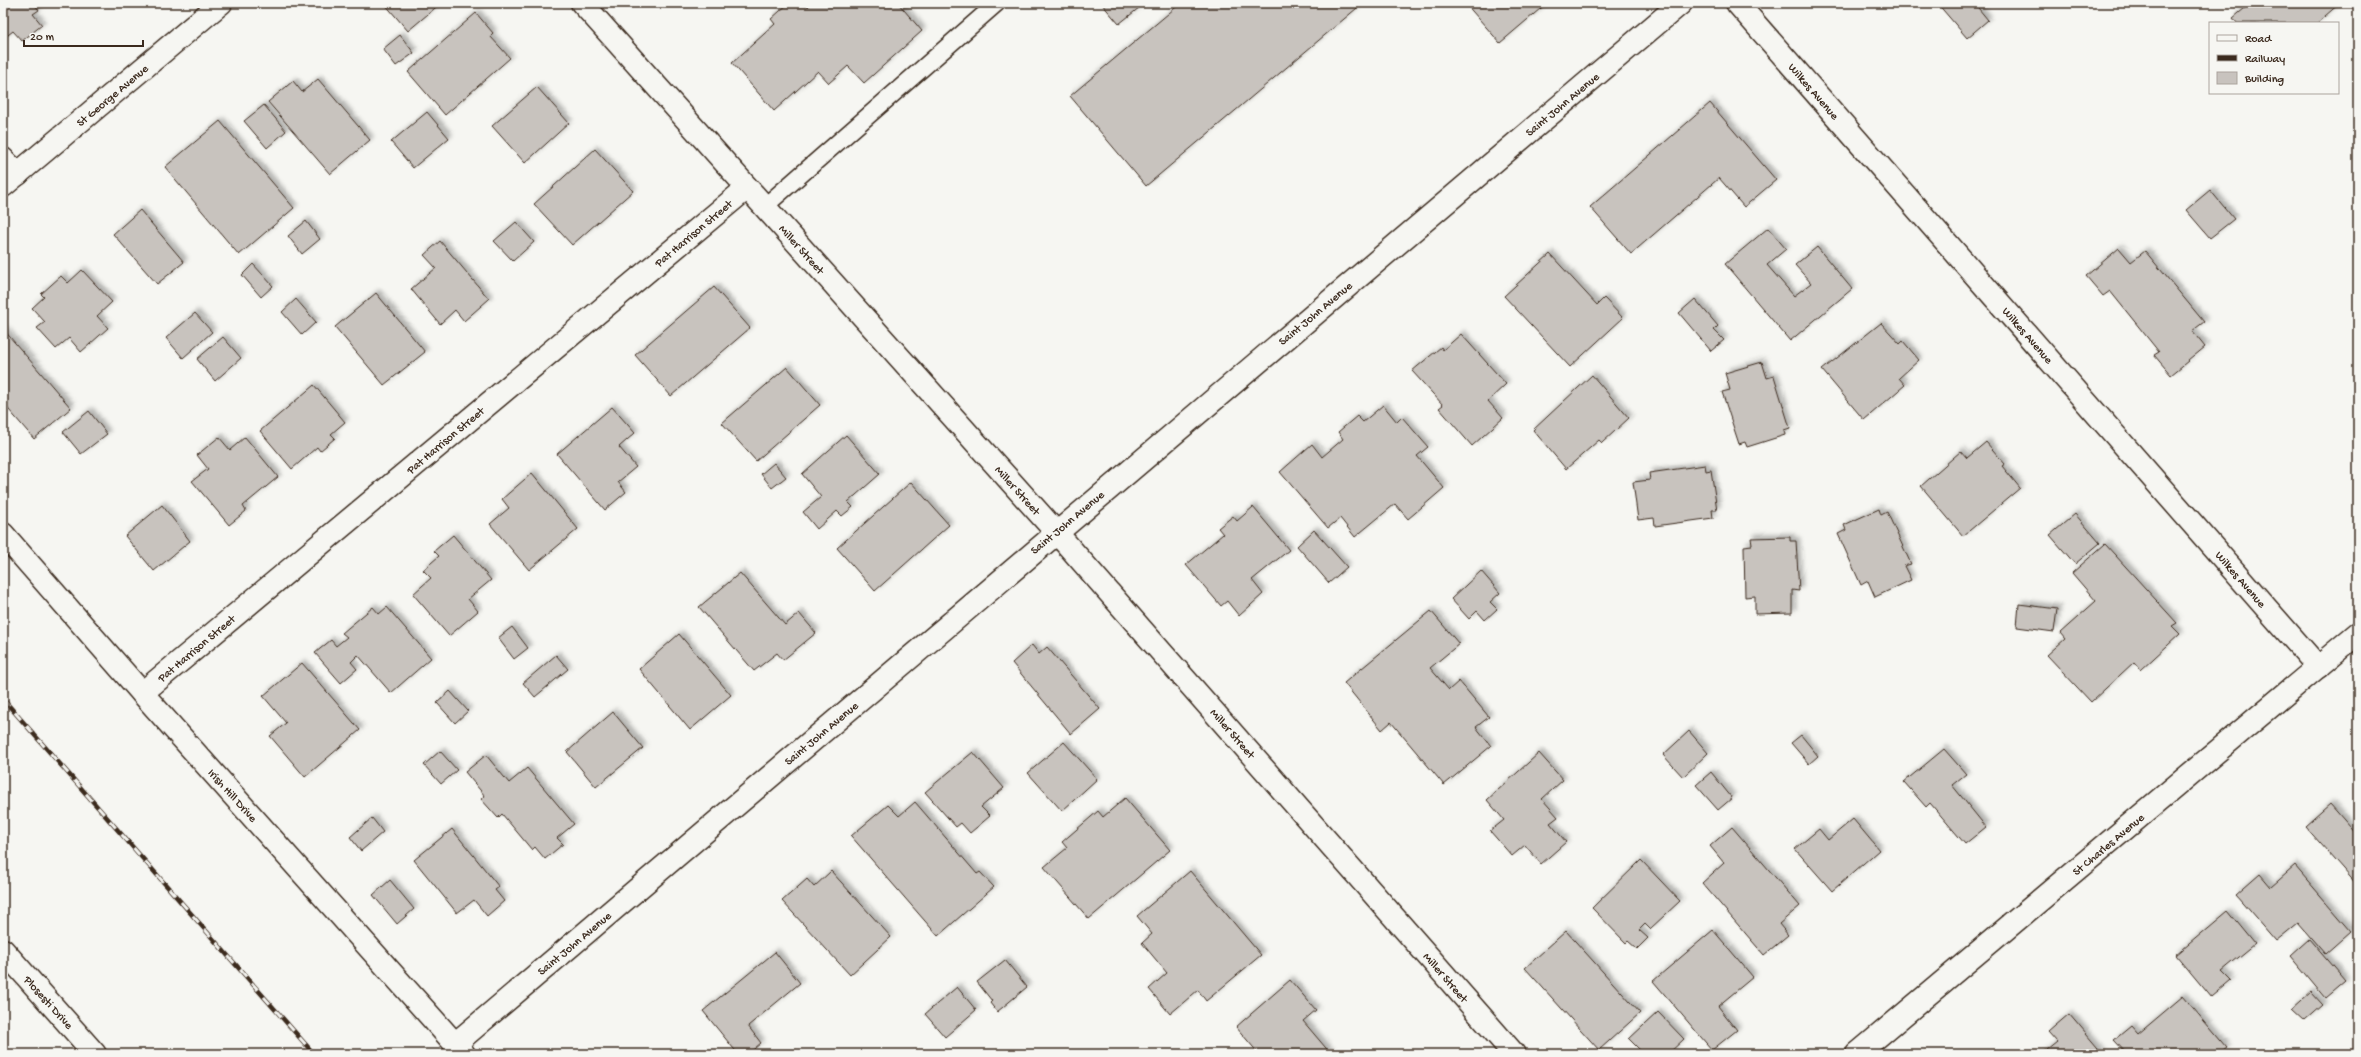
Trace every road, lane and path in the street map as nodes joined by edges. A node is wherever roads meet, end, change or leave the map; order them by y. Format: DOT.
graph roads {
  1 [pos="221,3"];
  2 [pos="582,3"];
  3 [pos="997,3"];
  4 [pos="1681,3"];
  5 [pos="1737,3"];
  6 [pos="8,173"];
  7 [pos="747,188"];
  8 [pos="764,207"];
  9 [pos="1056,532"];
  10 [pos="3,534"];
  11 [pos="2358,633"];
  12 [pos="2318,667"];
  13 [pos="142,693"];
  14 [pos="3,950"];
  15 [pos="460,1049"];
  16 [pos="95,1054"];
  17 [pos="1514,1054"];
  18 [pos="1857,1054"];
  1 -- 6 [label="street, St George Avenue"];
  2 -- 7 [label="street, Miller Street"];
  3 -- 8 [label="lane"];
  4 -- 9 [label="street, Saint John Avenue"];
  5 -- 12 [label="street, Wilkes Avenue"];
  7 -- 8 [label="street, Miller Street"];
  7 -- 13 [label="street, Pat Harrison Street"];
  8 -- 9 [label="street, Miller Street"];
  9 -- 15 [label="street, Saint John Avenue"];
  9 -- 17 [label="street, Miller Street"];
  10 -- 13 [label="street, Irish Hill Drive"];
  11 -- 12 [label="street, St Charles Avenue"];
  12 -- 18 [label="street, St Charles Avenue"];
  13 -- 15 [label="street, Irish Hill Drive"];
  14 -- 16 [label="street, Plosesti Drive"];
}
